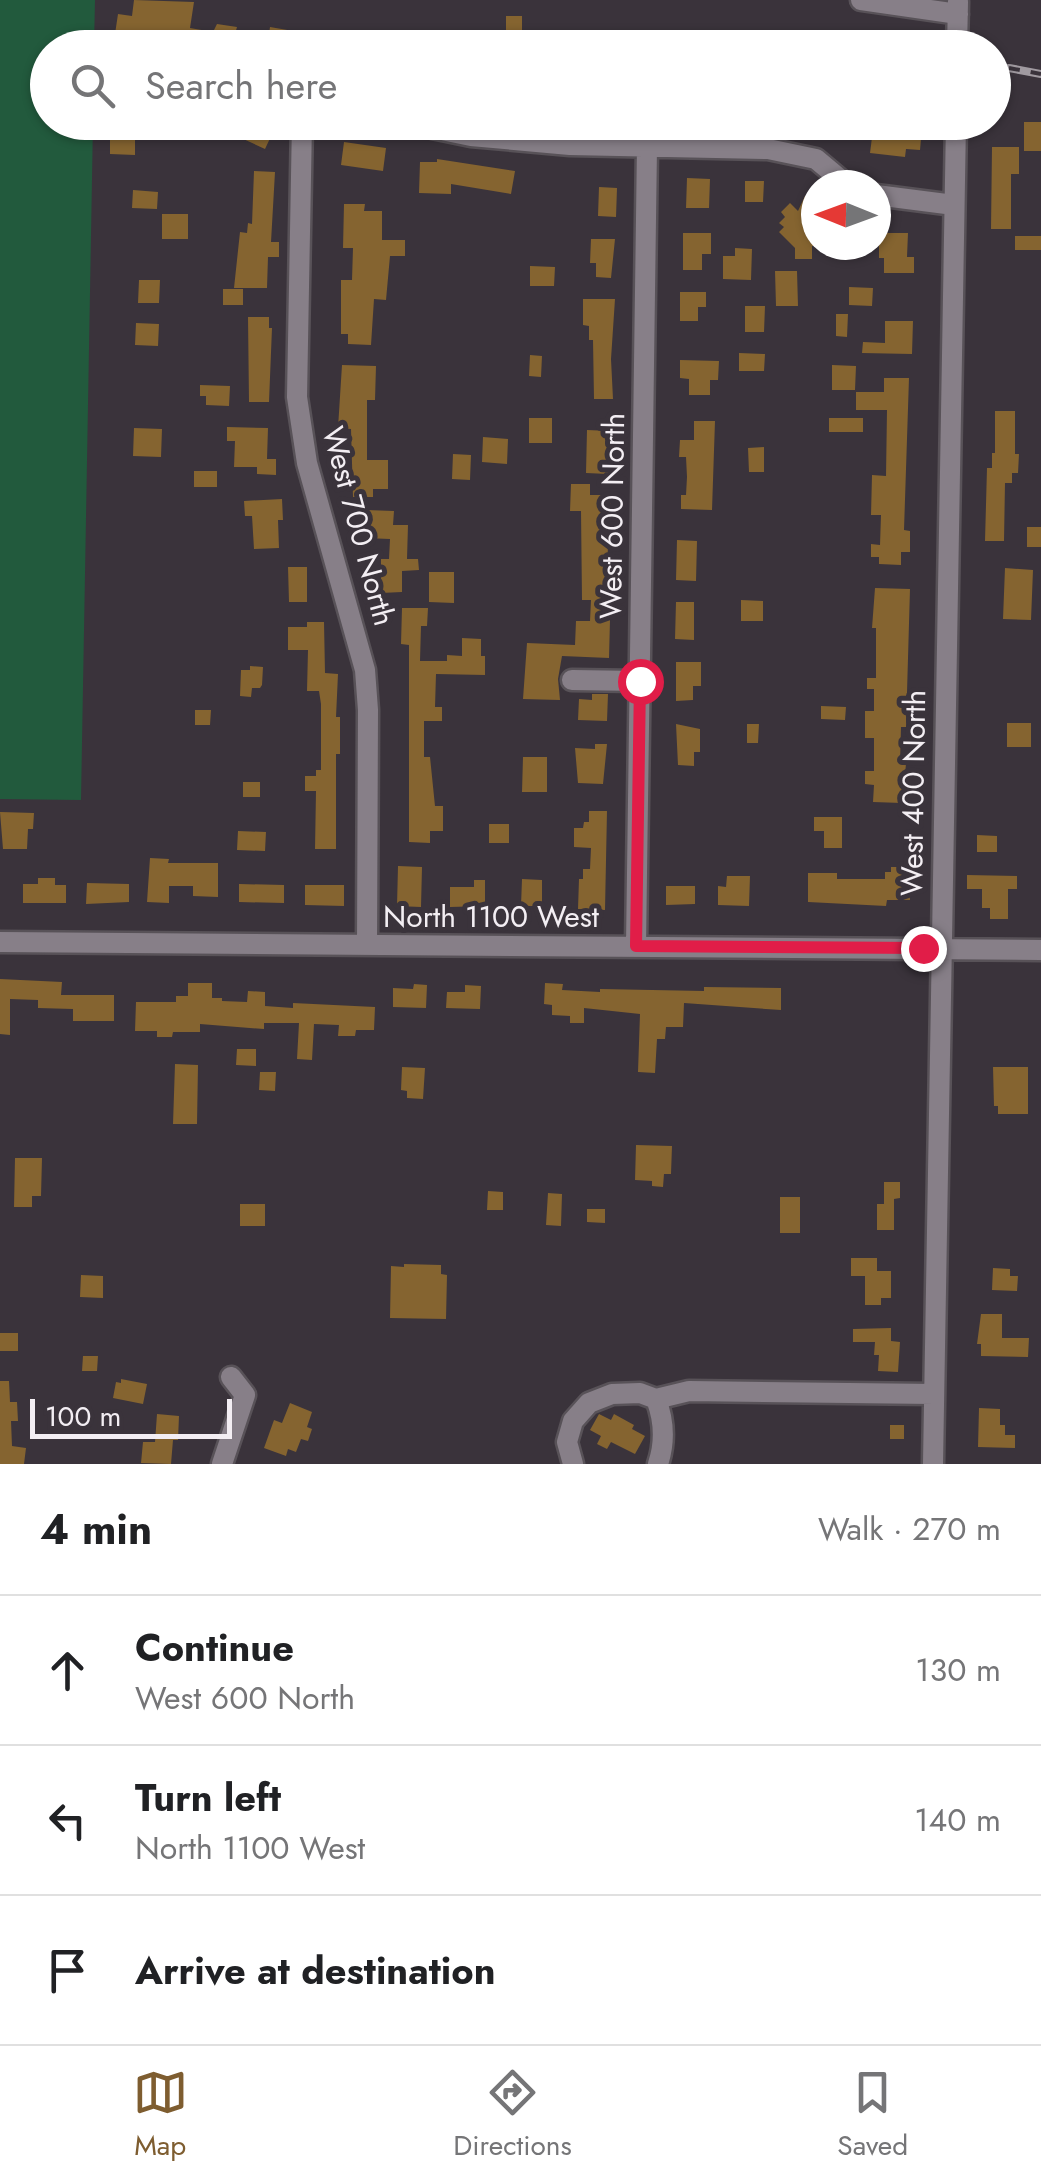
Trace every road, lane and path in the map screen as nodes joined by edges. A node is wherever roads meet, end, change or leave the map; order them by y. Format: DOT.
graph roads {
  1 [pos="861,0"];
  2 [pos="958,7"];
  3 [pos="302,140"];
  4 [pos="515,140"];
  5 [pos="956,140"];
  6 [pos="647,146"];
  7 [pos="828,170"];
  8 [pos="891,197"];
  9 [pos="954,204"];
  10 [pos="572,680"];
  11 [pos="640,681"];
  12 [pos="0,942"];
  13 [pos="367,945"];
  14 [pos="636,946"];
  15 [pos="940,948"];
  16 [pos="1041,950"];
  17 [pos="232,1378"];
  18 [pos="934,1394"];
  19 [pos="656,1399"];
  20 [pos="222,1464"];
  21 [pos="573,1464"];
  22 [pos="658,1464"];
  23 [pos="932,1464"];
  1 -- 2 [label="street"];
  3 -- 13 [label="street, West 700 North"];
  4 -- 6 [label="street"];
  5 -- 9 [label="street, West 400 North"];
  6 -- 7 [label="street"];
  6 -- 11 [label="street, West 600 North"];
  8 -- 9 [label="street"];
  9 -- 15 [label="street, West 400 North"];
  10 -- 11 [label="street"];
  11 -- 14 [label="street, West 600 North"];
  12 -- 13 [label="street, North 1100 West"];
  13 -- 14 [label="street, North 1100 West"];
  14 -- 15 [label="street, North 1100 West"];
  15 -- 16 [label="street, North 1100 West"];
  15 -- 18 [label="street, West 400 North"];
  17 -- 20 [label="street"];
  18 -- 19 [label="street"];
  18 -- 23 [label="street, West 400 North"];
  19 -- 21 [label="street"];
  19 -- 22 [label="street"];
}
